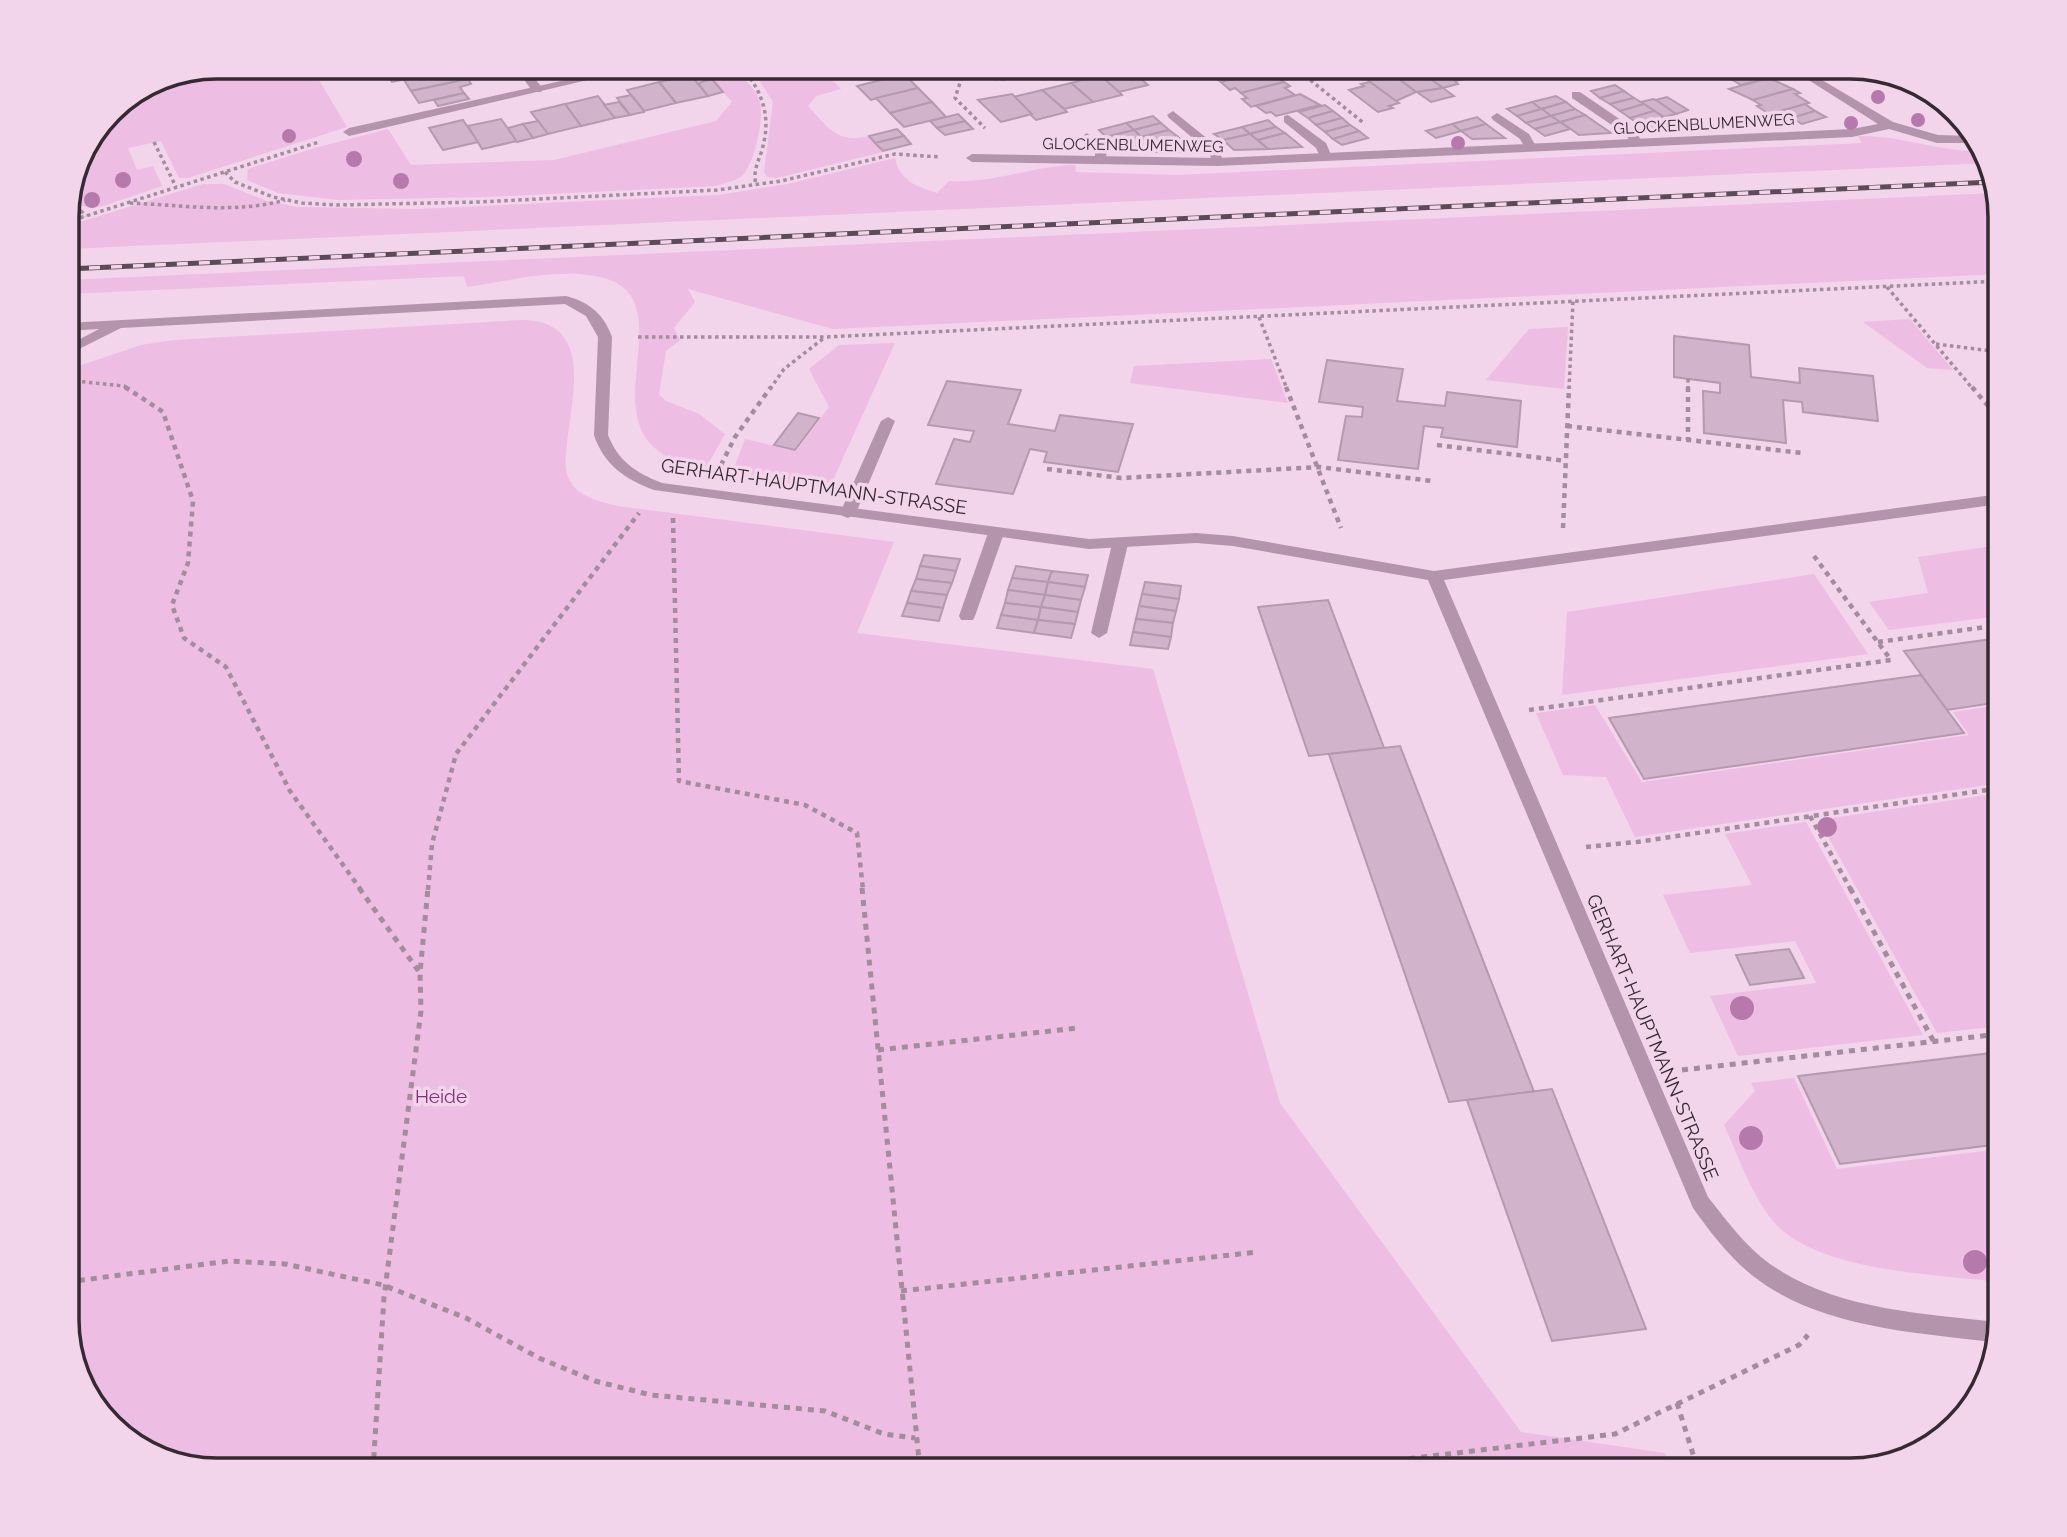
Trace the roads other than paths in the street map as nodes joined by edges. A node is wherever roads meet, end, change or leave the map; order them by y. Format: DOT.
graph roads {
  1 [pos="530,79"];
  2 [pos="568,79"];
  3 [pos="1814,79"];
  4 [pos="537,89"];
  5 [pos="1576,95"];
  6 [pos="1172,115"];
  7 [pos="1497,117"];
  8 [pos="1288,119"];
  9 [pos="1889,125"];
  10 [pos="349,132"];
  11 [pos="1087,137"];
  12 [pos="1965,140"];
  13 [pos="1637,143"];
  14 [pos="1531,148"];
  15 [pos="1326,157"];
  16 [pos="972,158"];
  17 [pos="1101,160"];
  18 [pos="1217,162"];
  19 [pos="121,324"];
  20 [pos="79,326"];
  21 [pos="79,345"];
  22 [pos="888,421"];
  23 [pos="1988,501"];
  24 [pos="848,513"];
  25 [pos="996,533"];
  26 [pos="1120,544"];
  27 [pos="1434,576"];
  28 [pos="967,616"];
  29 [pos="1099,633"];
  30 [pos="1988,1331"];
  1 -- 4 [label="street"];
  2 -- 4 [label="street"];
  3 -- 9 [label="street, GLOCKENBLUMENWEG"];
  4 -- 10 [label="street"];
  5 -- 13 [label="street"];
  6 -- 18 [label="street"];
  7 -- 14 [label="street"];
  8 -- 15 [label="street"];
  9 -- 12 [label="street, GLOCKENBLUMENWEG"];
  9 -- 13 [label="street, GLOCKENBLUMENWEG"];
  11 -- 17 [label="street"];
  13 -- 14 [label="street, GLOCKENBLUMENWEG"];
  14 -- 15 [label="street, GLOCKENBLUMENWEG"];
  15 -- 18 [label="street, GLOCKENBLUMENWEG"];
  16 -- 17 [label="street, GLOCKENBLUMENWEG"];
  17 -- 18 [label="street, GLOCKENBLUMENWEG"];
  19 -- 20 [label="street"];
  19 -- 21 [label="street"];
  19 -- 24 [label="street, GERHART-HAUPTMANN-STRASSE"];
  22 -- 24 [label="street"];
  23 -- 27 [label="street, GERHART-HAUPTMANN-STRASSE"];
  24 -- 25 [label="street, GERHART-HAUPTMANN-STRASSE"];
  25 -- 26 [label="street, GERHART-HAUPTMANN-STRASSE"];
  25 -- 28 [label="street"];
  26 -- 27 [label="street, GERHART-HAUPTMANN-STRASSE"];
  26 -- 29 [label="street"];
  27 -- 30 [label="street, GERHART-HAUPTMANN-STRASSE"];
}
